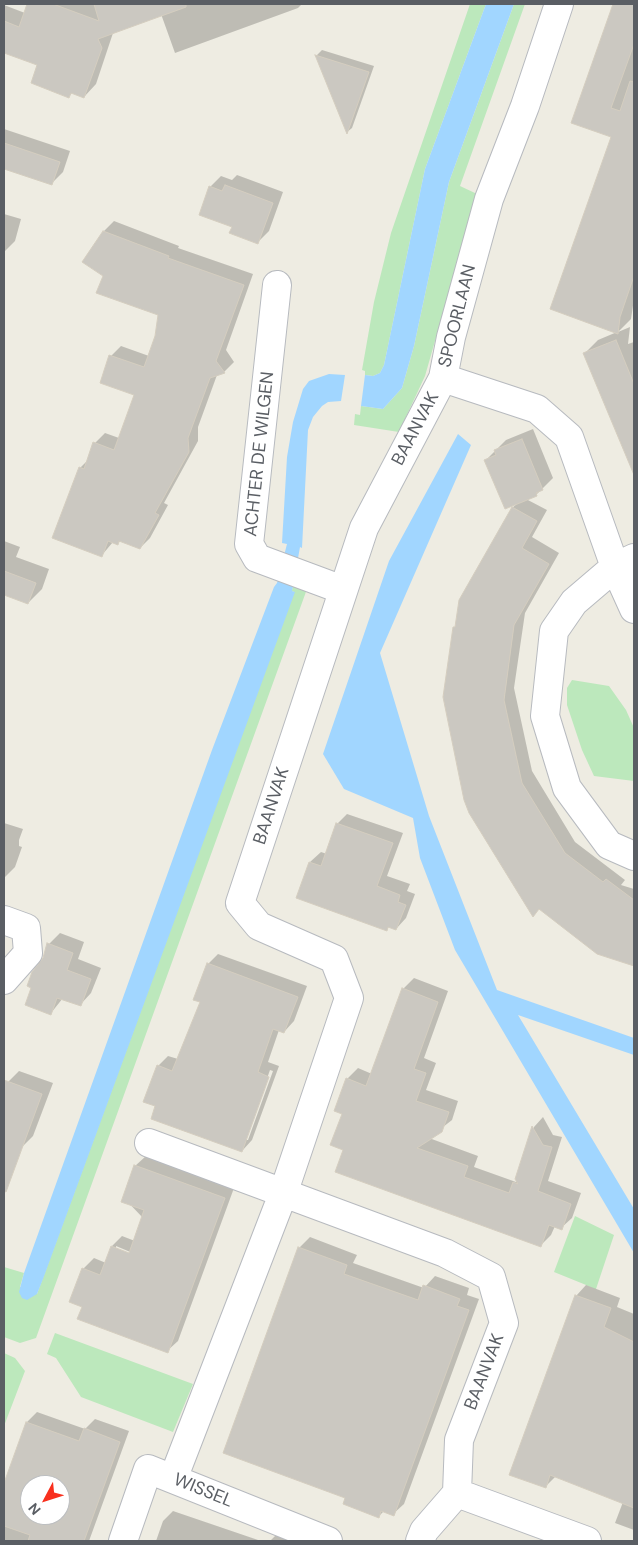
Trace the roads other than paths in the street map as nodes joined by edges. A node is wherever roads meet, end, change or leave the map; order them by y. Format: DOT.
graph roads {
  1 [pos="559,4"];
  2 [pos="277,286"];
  3 [pos="443,378"];
  4 [pos="625,563"];
  5 [pos="343,590"];
  6 [pos="634,609"];
  7 [pos="634,856"];
  8 [pos="4,920"];
  9 [pos="4,980"];
  10 [pos="149,1143"];
  11 [pos="283,1194"];
  12 [pos="173,1479"];
  13 [pos="457,1493"];
  14 [pos="122,1541"];
  15 [pos="328,1541"];
  16 [pos="420,1541"];
  17 [pos="587,1541"];
  1 -- 3 [label="street, SPOORLAAN"];
  2 -- 5 [label="street, ACHTER DE WILGEN"];
  3 -- 4 [label="street, SPOORLAAN"];
  3 -- 5 [label="street, BAANVAK"];
  4 -- 6 [label="street, SPOORLAAN"];
  4 -- 7 [label="street"];
  5 -- 11 [label="street, BAANVAK"];
  8 -- 9 [label="street"];
  10 -- 11 [label="street, BAANVAK"];
  11 -- 12 [label="street, BAANVAK"];
  11 -- 13 [label="street, BAANVAK"];
  12 -- 14 [label="street, WISSEL"];
  12 -- 15 [label="street, WISSEL"];
  13 -- 16 [label="street"];
  13 -- 17 [label="street"];
}
